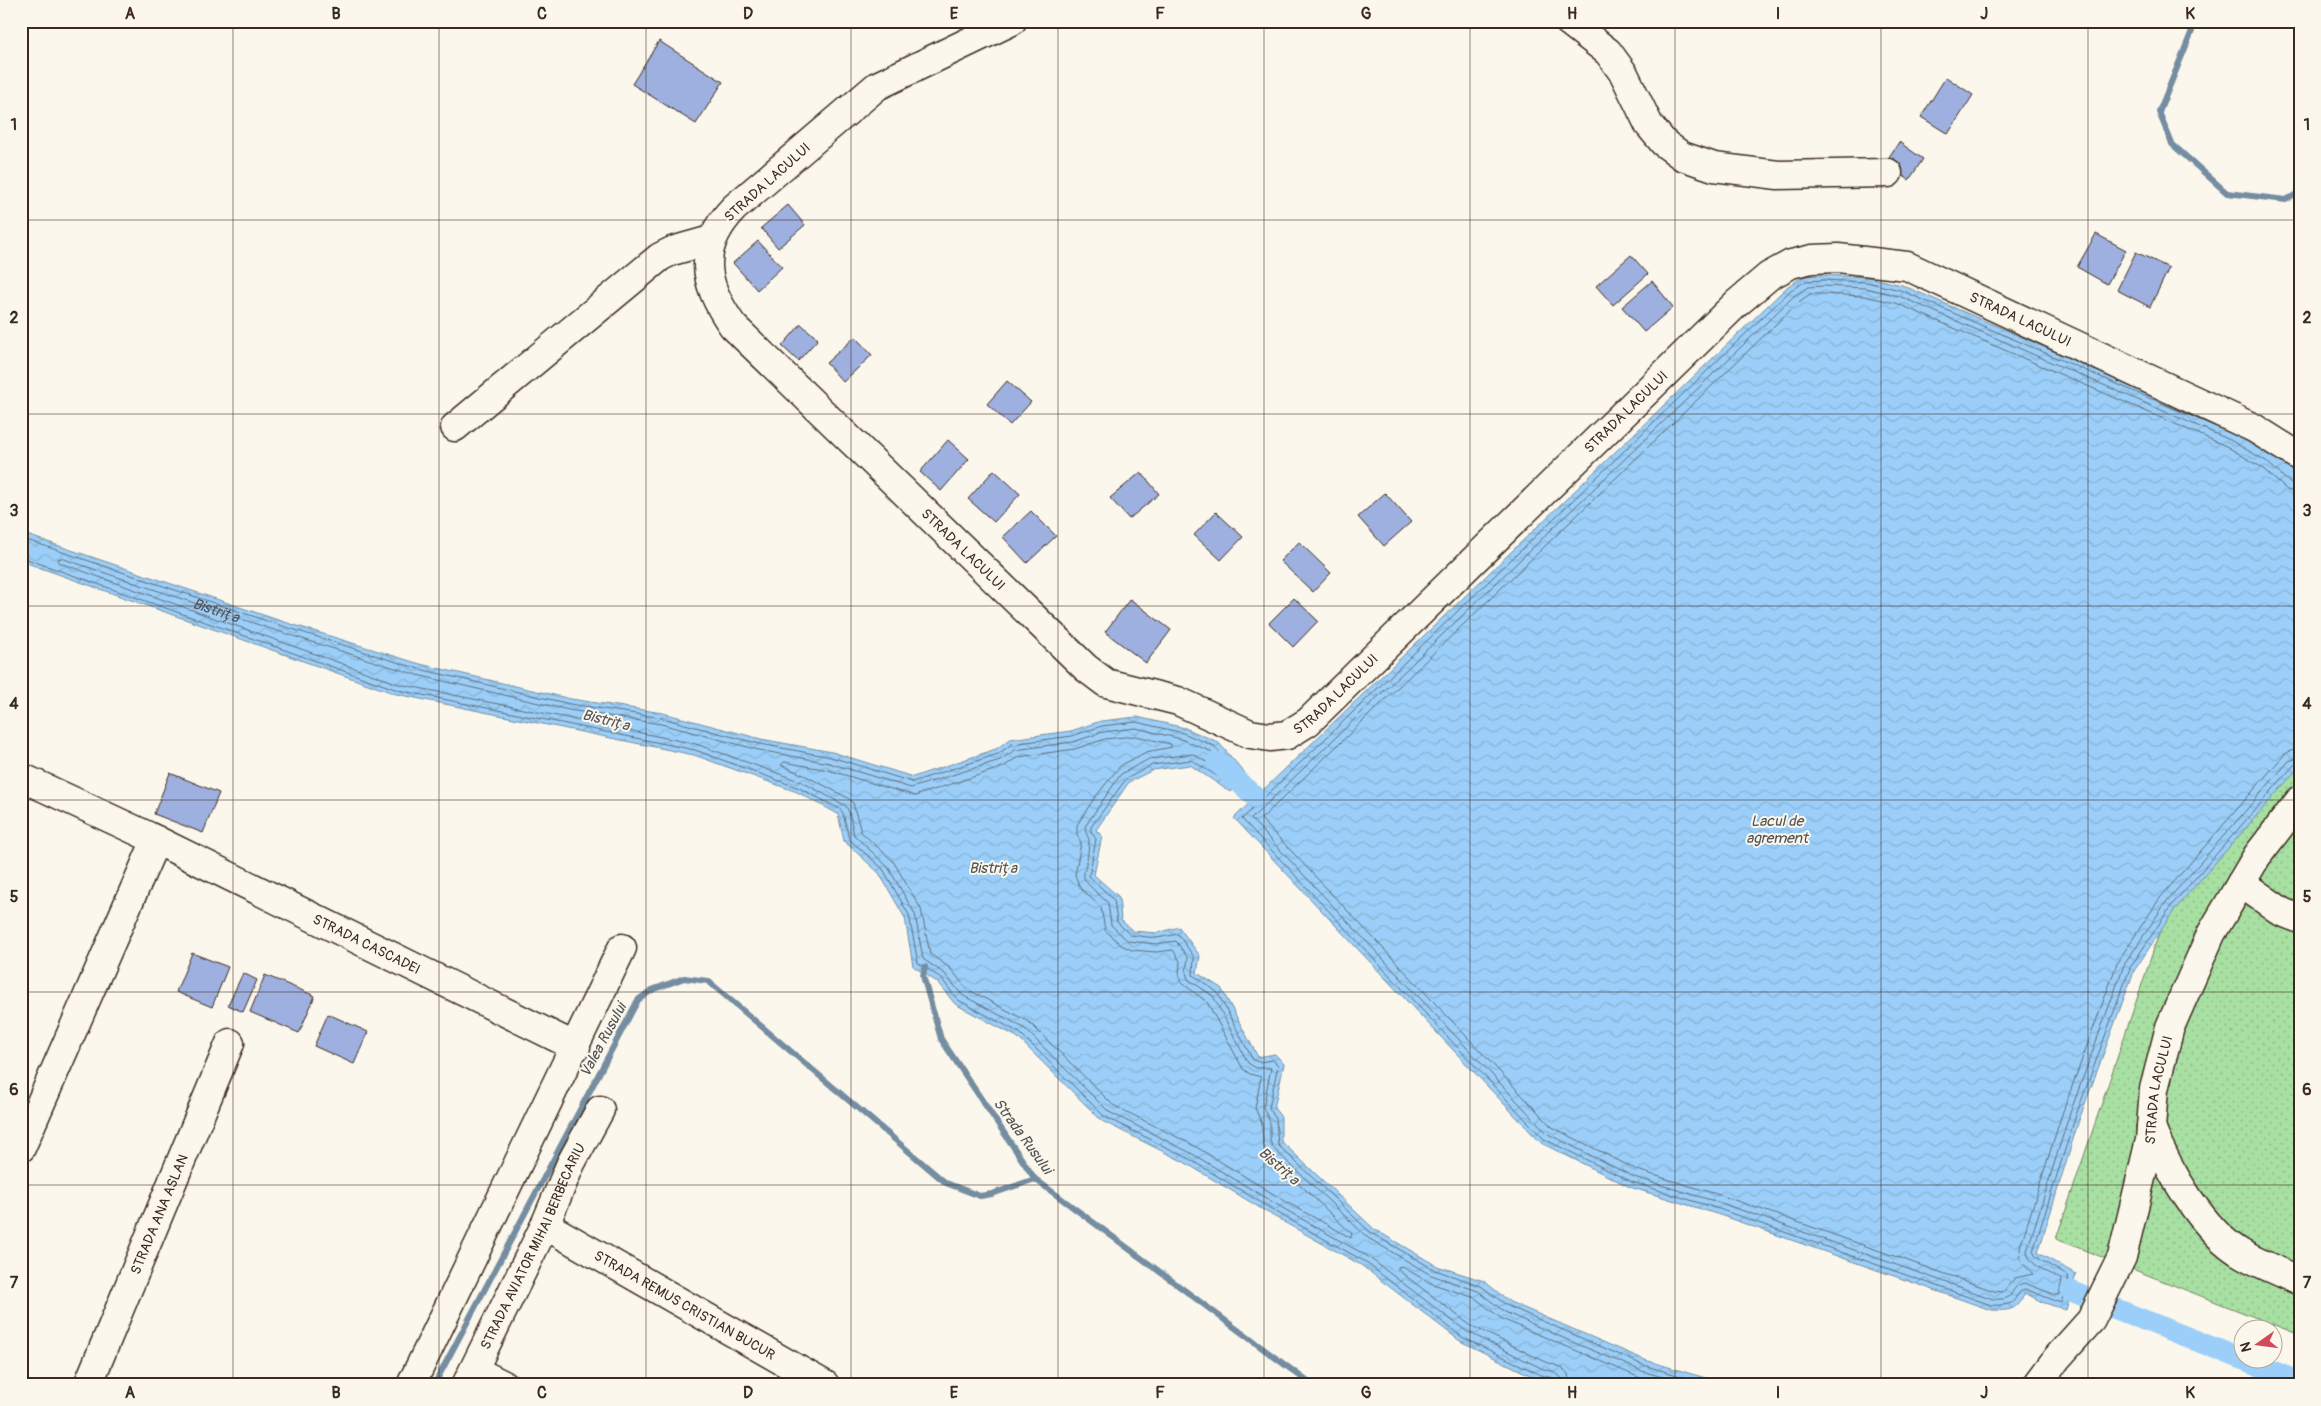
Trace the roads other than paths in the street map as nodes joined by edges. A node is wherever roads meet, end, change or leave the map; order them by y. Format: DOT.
graph roads {
  1 [pos="1012,21"];
  2 [pos="1568,21"];
  3 [pos="1888,173"];
  4 [pos="711,240"];
  5 [pos="456,427"];
  6 [pos="2300,457"];
  7 [pos="21,777"];
  8 [pos="2300,800"];
  9 [pos="156,840"];
  10 [pos="2241,883"];
  11 [pos="2291,916"];
  12 [pos="2300,932"];
  13 [pos="622,948"];
  14 [pos="230,1043"];
  15 [pos="576,1047"];
  16 [pos="600,1110"];
  17 [pos="2151,1127"];
  18 [pos="21,1148"];
  19 [pos="545,1225"];
  20 [pos="2300,1281"];
  21 [pos="470,1378"];
  22 [pos="88,1385"];
  23 [pos="411,1385"];
  24 [pos="504,1385"];
  25 [pos="825,1385"];
  26 [pos="2036,1385"];
  1 -- 4 [label="street, STRADA LACULUI"];
  2 -- 3 [label="street"];
  4 -- 5 [label="street"];
  4 -- 6 [label="street, STRADA LACULUI"];
  7 -- 9 [label="street, STRADA CASCADEI"];
  8 -- 10 [label="street, STRADA LACULUI"];
  9 -- 15 [label="street, STRADA CASCADEI"];
  9 -- 18 [label="street"];
  10 -- 11 [label="street"];
  10 -- 17 [label="street, STRADA LACULUI"];
  11 -- 12 [label="street"];
  13 -- 15 [label="street"];
  14 -- 22 [label="street, STRADA ANA ASLAN"];
  15 -- 23 [label="street"];
  16 -- 19 [label="street, STRADA AVIATOR MIHAI BERBECARIU"];
  17 -- 20 [label="street"];
  17 -- 26 [label="street, STRADA LACULUI"];
  19 -- 21 [label="street, STRADA AVIATOR MIHAI BERBECARIU"];
  19 -- 25 [label="street, STRADA REMUS CRISTIAN BUCUR"];
  21 -- 24 [label="street"];
}
